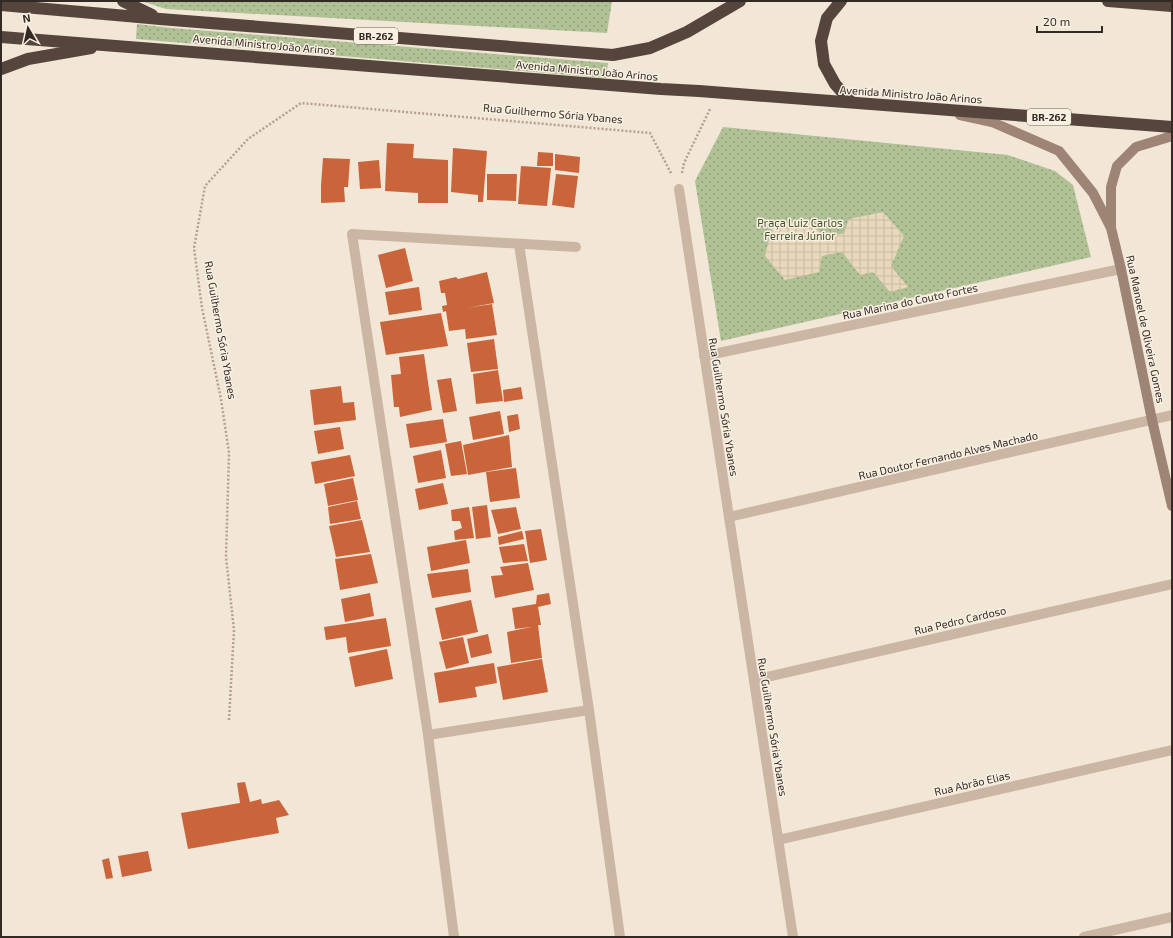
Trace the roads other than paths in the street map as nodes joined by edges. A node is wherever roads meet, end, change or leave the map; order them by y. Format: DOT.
graph roads {
  1 [pos="123,1"];
  2 [pos="740,1"];
  3 [pos="841,1"];
  4 [pos="1108,1"];
  5 [pos="1,5"];
  6 [pos="1172,6"];
  7 [pos="160,19"];
  8 [pos="1,37"];
  9 [pos="110,45"];
  10 [pos="1,70"];
  11 [pos="851,102"];
  12 [pos="926,108"];
  13 [pos="1172,127"];
  14 [pos="1172,136"];
  15 [pos="679,189"];
  16 [pos="1111,228"];
  17 [pos="518,244"];
  18 [pos="576,248"];
  19 [pos="1121,269"];
  20 [pos="704,356"];
  21 [pos="1172,415"];
  22 [pos="1152,420"];
  23 [pos="1172,506"];
  24 [pos="729,517"];
  25 [pos="1172,584"];
  26 [pos="754,680"];
  27 [pos="589,710"];
  28 [pos="428,735"];
  29 [pos="1172,750"];
  30 [pos="778,840"];
  31 [pos="1172,917"];
  32 [pos="454,937"];
  33 [pos="620,937"];
  34 [pos="793,937"];
  35 [pos="1084,937"];
  1 -- 7 [label="highway, BR-262"];
  2 -- 7 [label="highway, Avenida Ministro João Arinos / BR-262"];
  3 -- 11 [label="highway"];
  4 -- 6 [label="highway"];
  5 -- 7 [label="highway, Avenida Ministro João Arinos / BR-262"];
  8 -- 9 [label="highway, Avenida Ministro João Arinos / BR-262"];
  9 -- 10 [label="highway, BR-262"];
  9 -- 11 [label="highway, Avenida Ministro João Arinos / BR-262"];
  11 -- 12 [label="highway, Avenida Ministro João Arinos / BR-262"];
  12 -- 13 [label="highway, Avenida Ministro João Arinos / BR-262"];
  12 -- 16 [label="street, Rua Manoel de Oliveira Gomes"];
  14 -- 16 [label="street, Rua Manoel de Oliveira Gomes"];
  15 -- 20 [label="street, Rua Guilhermo Sória Ybanes"];
  16 -- 19 [label="street, Rua Manoel de Oliveira Gomes"];
  17 -- 18 [label="street"];
  17 -- 27 [label="street"];
  17 -- 28 [label="street"];
  19 -- 20 [label="street, Rua Marina do Couto Fortes"];
  19 -- 22 [label="street, Rua Manoel de Oliveira Gomes"];
  20 -- 24 [label="street, Rua Guilhermo Sória Ybanes"];
  21 -- 22 [label="street, Rua Doutor Fernando Alves Machado"];
  22 -- 23 [label="street, Rua Manoel de Oliveira Gomes"];
  22 -- 24 [label="street, Rua Doutor Fernando Alves Machado"];
  24 -- 26 [label="street, Rua Guilhermo Sória Ybanes"];
  25 -- 26 [label="street, Rua Pedro Cardoso"];
  26 -- 30 [label="street, Rua Guilhermo Sória Ybanes"];
  27 -- 28 [label="street"];
  27 -- 33 [label="street"];
  28 -- 32 [label="street"];
  29 -- 30 [label="street, Rua Abrão Elias"];
  30 -- 34 [label="street, Rua Guilhermo Sória Ybanes"];
  31 -- 35 [label="street"];
}
